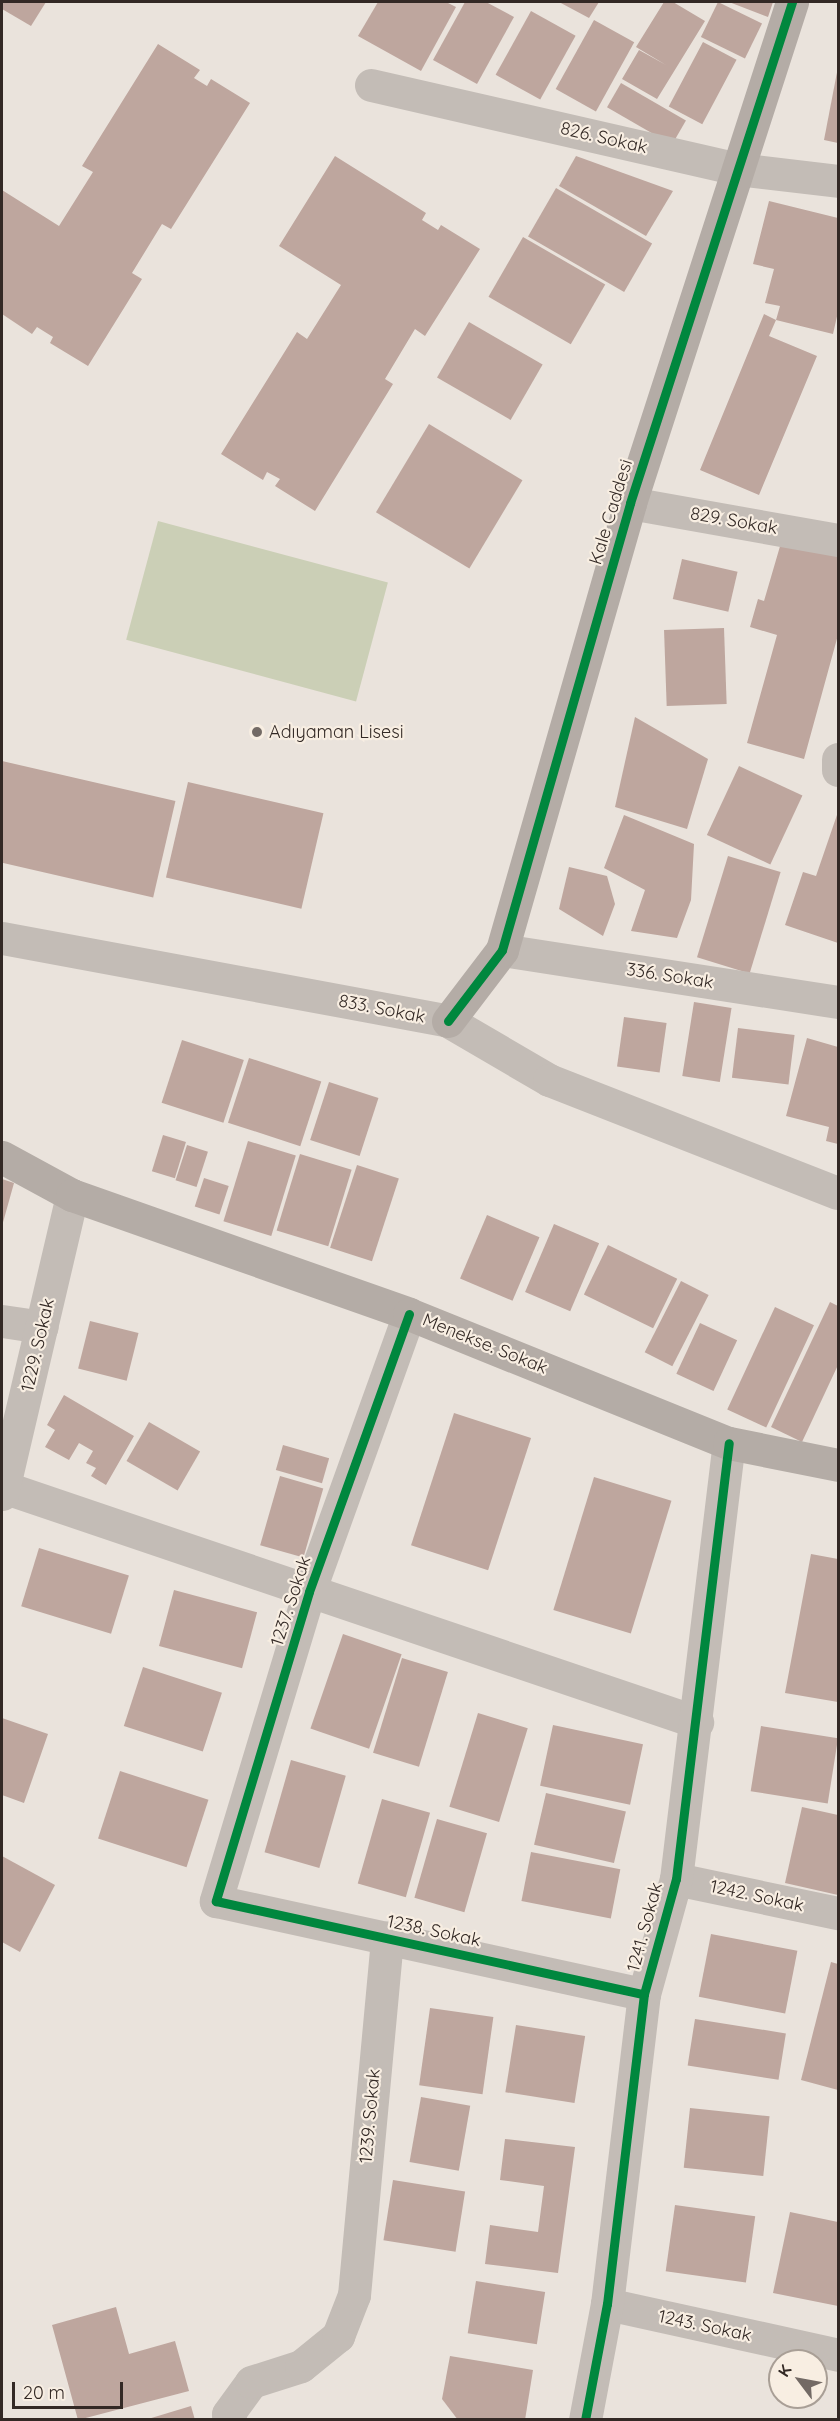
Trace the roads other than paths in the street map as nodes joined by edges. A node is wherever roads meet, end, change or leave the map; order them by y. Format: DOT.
graph roads {
  1 [pos="792,2"];
  2 [pos="371,85"];
  3 [pos="738,169"];
  4 [pos="838,181"];
  5 [pos="630,503"];
  6 [pos="838,540"];
  7 [pos="838,759"];
  8 [pos="838,770"];
  9 [pos="2,938"];
  10 [pos="502,950"];
  11 [pos="838,1002"];
  12 [pos="448,1021"];
  13 [pos="2,1157"];
  14 [pos="838,1193"];
  15 [pos="72,1195"];
  16 [pos="409,1314"];
  17 [pos="2,1321"];
  18 [pos="42,1326"];
  19 [pos="729,1443"];
  20 [pos="838,1465"];
  21 [pos="2,1490"];
  22 [pos="309,1592"];
  23 [pos="697,1722"];
  24 [pos="676,1879"];
  25 [pos="216,1902"];
  26 [pos="838,1913"];
  27 [pos="387,1938"];
  28 [pos="644,1994"];
  29 [pos="607,2304"];
  30 [pos="838,2355"];
  31 [pos="230,2420"];
  32 [pos="585,2420"];
  1 -- 3 [label="street, Kale Caddesi"];
  2 -- 3 [label="street, 826. Sokak"];
  3 -- 4 [label="street, 826. Sokak"];
  3 -- 5 [label="street, Kale Caddesi"];
  5 -- 6 [label="street, 829. Sokak"];
  5 -- 10 [label="street, Kale Caddesi"];
  7 -- 8 [label="street"];
  9 -- 12 [label="street, 833. Sokak"];
  10 -- 11 [label="street, 336. Sokak"];
  10 -- 12 [label="street, Kale Caddesi"];
  12 -- 14 [label="street, 833. Sokak"];
  13 -- 15 [label="street, Menekse. Sokak"];
  15 -- 16 [label="street, Menekse. Sokak"];
  15 -- 18 [label="street, 1229. Sokak"];
  16 -- 19 [label="street, Menekse. Sokak"];
  16 -- 22 [label="street, 1237. Sokak"];
  17 -- 18 [label="street"];
  18 -- 21 [label="street, 1229. Sokak"];
  19 -- 20 [label="street, Menekse. Sokak"];
  19 -- 23 [label="street, 1241. Sokak"];
  21 -- 22 [label="street"];
  22 -- 23 [label="street"];
  22 -- 25 [label="street, 1237. Sokak"];
  23 -- 24 [label="street, 1241. Sokak"];
  24 -- 26 [label="street, 1242. Sokak"];
  24 -- 28 [label="street, 1241. Sokak"];
  25 -- 27 [label="street, 1238. Sokak"];
  27 -- 28 [label="street, 1238. Sokak"];
  27 -- 31 [label="street, 1239. Sokak"];
  28 -- 29 [label="street, 1241. Sokak"];
  29 -- 30 [label="street, 1243. Sokak"];
  29 -- 32 [label="street, 1241. Sokak"];
}
